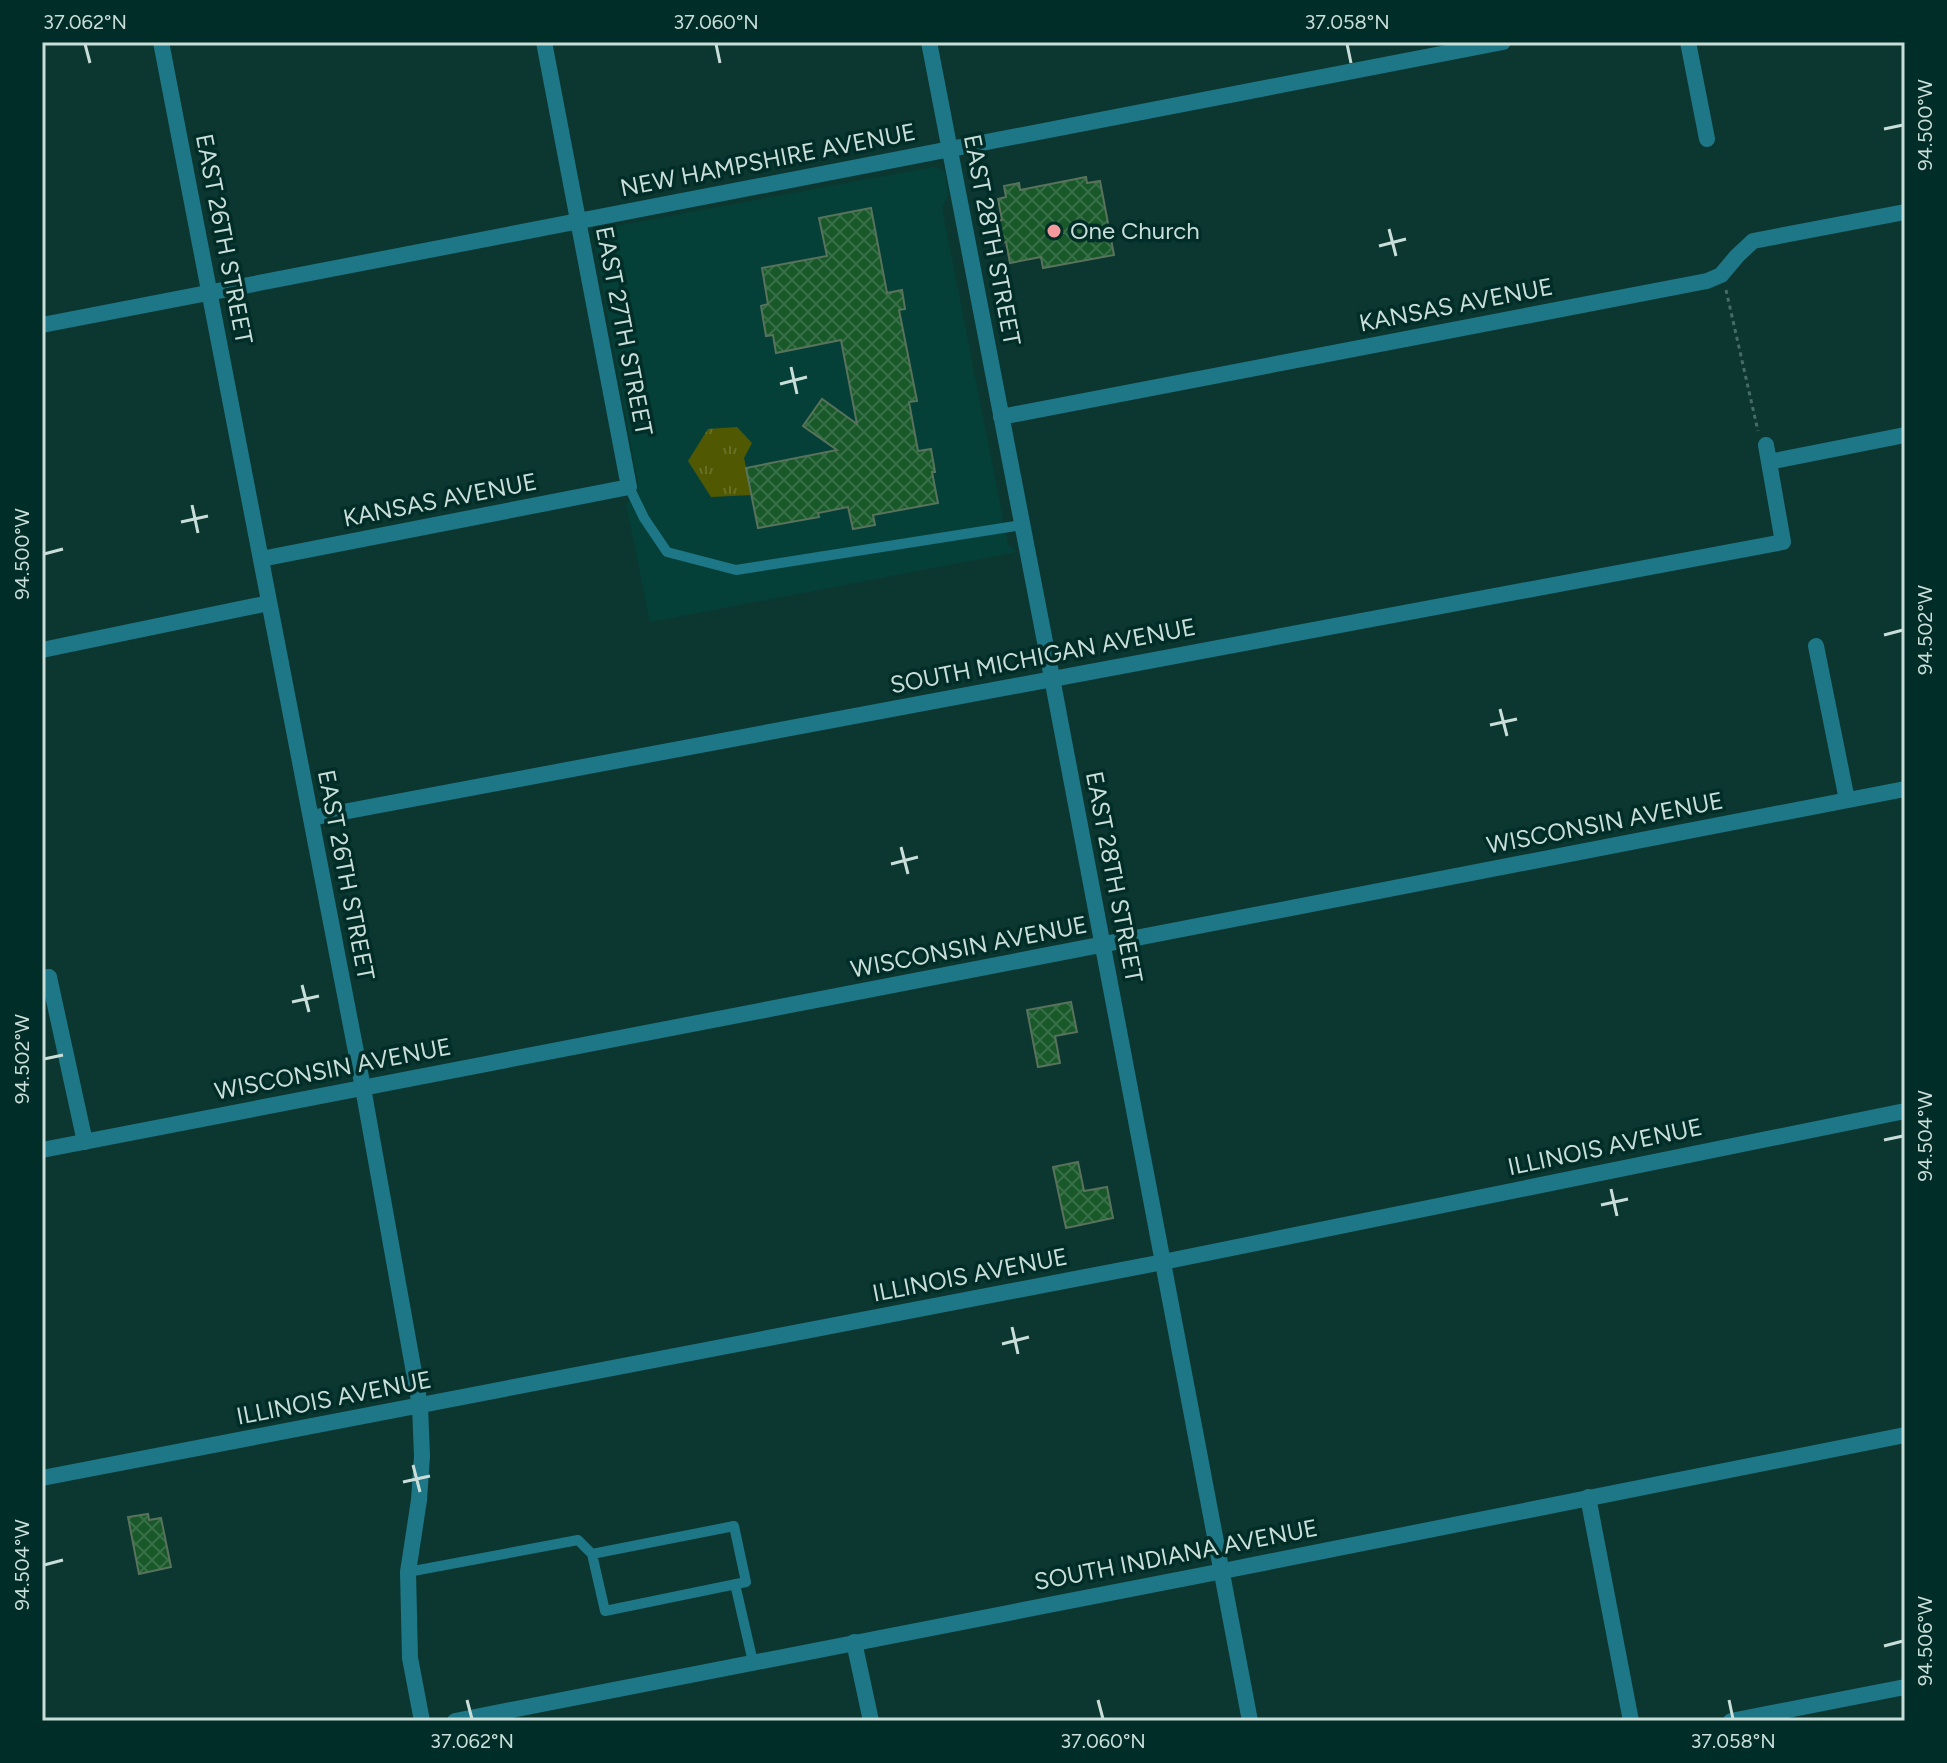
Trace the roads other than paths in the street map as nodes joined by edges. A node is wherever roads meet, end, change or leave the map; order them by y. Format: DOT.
graph roads {
  1 [pos="161,42"];
  2 [pos="544,42"];
  3 [pos="929,42"];
  4 [pos="1503,42"];
  5 [pos="1688,42"];
  6 [pos="1707,139"];
  7 [pos="949,149"];
  8 [pos="1905,212"];
  9 [pos="578,220"];
  10 [pos="210,292"];
  11 [pos="42,325"];
  12 [pos="1001,417"];
  13 [pos="1905,435"];
  14 [pos="1766,445"];
  15 [pos="1769,462"];
  16 [pos="629,487"];
  17 [pos="1022,525"];
  18 [pos="261,559"];
  19 [pos="269,603"];
  20 [pos="1816,646"];
  21 [pos="42,650"];
  22 [pos="1052,678"];
  23 [pos="1905,789"];
  24 [pos="1847,800"];
  25 [pos="311,818"];
  26 [pos="1102,946"];
  27 [pos="42,978"];
  28 [pos="363,1088"];
  29 [pos="1905,1111"];
  30 [pos="85,1142"];
  31 [pos="42,1150"];
  32 [pos="1163,1262"];
  33 [pos="420,1406"];
  34 [pos="1905,1435"];
  35 [pos="42,1478"];
  36 [pos="1588,1497"];
  37 [pos="592,1554"];
  38 [pos="1223,1571"];
  39 [pos="408,1572"];
  40 [pos="735,1584"];
  41 [pos="854,1642"];
  42 [pos="753,1662"];
  43 [pos="1905,1687"];
  44 [pos="422,1721"];
  45 [pos="455,1721"];
  46 [pos="871,1721"];
  47 [pos="1250,1721"];
  48 [pos="1631,1721"];
  49 [pos="1731,1721"];
  1 -- 10 [label="street, EAST 26TH STREET"];
  2 -- 9 [label="street, EAST 27TH STREET"];
  3 -- 7 [label="street, EAST 28TH STREET"];
  4 -- 7 [label="street, NEW HAMPSHIRE AVENUE"];
  5 -- 6 [label="street"];
  7 -- 9 [label="street, NEW HAMPSHIRE AVENUE"];
  7 -- 12 [label="street, EAST 28TH STREET"];
  8 -- 12 [label="street, KANSAS AVENUE"];
  9 -- 10 [label="street, NEW HAMPSHIRE AVENUE"];
  9 -- 16 [label="street, EAST 27TH STREET"];
  10 -- 11 [label="street, NEW HAMPSHIRE AVENUE"];
  10 -- 18 [label="street, EAST 26TH STREET"];
  12 -- 17 [label="street, EAST 28TH STREET"];
  13 -- 15 [label="street"];
  14 -- 15 [label="street"];
  15 -- 22 [label="street, SOUTH MICHIGAN AVENUE"];
  16 -- 17 [label="lane"];
  16 -- 18 [label="street, KANSAS AVENUE"];
  17 -- 22 [label="street, EAST 28TH STREET"];
  18 -- 19 [label="street, EAST 26TH STREET"];
  19 -- 21 [label="street"];
  19 -- 25 [label="street, EAST 26TH STREET"];
  20 -- 24 [label="street"];
  22 -- 25 [label="street, SOUTH MICHIGAN AVENUE"];
  22 -- 26 [label="street, EAST 28TH STREET"];
  23 -- 24 [label="street, WISCONSIN AVENUE"];
  24 -- 26 [label="street, WISCONSIN AVENUE"];
  25 -- 28 [label="street, EAST 26TH STREET"];
  26 -- 28 [label="street, WISCONSIN AVENUE"];
  26 -- 32 [label="street, EAST 28TH STREET"];
  27 -- 30 [label="street"];
  28 -- 30 [label="street, WISCONSIN AVENUE"];
  28 -- 33 [label="street, EAST 26TH STREET"];
  29 -- 32 [label="street, ILLINOIS AVENUE"];
  30 -- 31 [label="street, WISCONSIN AVENUE"];
  32 -- 33 [label="street, ILLINOIS AVENUE"];
  32 -- 38 [label="street, EAST 28TH STREET"];
  33 -- 35 [label="street, ILLINOIS AVENUE"];
  33 -- 39 [label="street, EAST 26TH STREET"];
  34 -- 36 [label="street, SOUTH INDIANA AVENUE"];
  36 -- 38 [label="street, SOUTH INDIANA AVENUE"];
  36 -- 48 [label="street"];
  37 -- 39 [label="lane"];
  37 -- 40 [label="lane"];
  37 -- 40 [label="lane"];
  38 -- 41 [label="street, SOUTH INDIANA AVENUE"];
  38 -- 47 [label="street, EAST 28TH STREET"];
  39 -- 44 [label="street, EAST 26TH STREET"];
  40 -- 42 [label="lane"];
  41 -- 42 [label="street, SOUTH INDIANA AVENUE"];
  41 -- 46 [label="street"];
  42 -- 45 [label="street, SOUTH INDIANA AVENUE"];
  43 -- 49 [label="street"];
}
